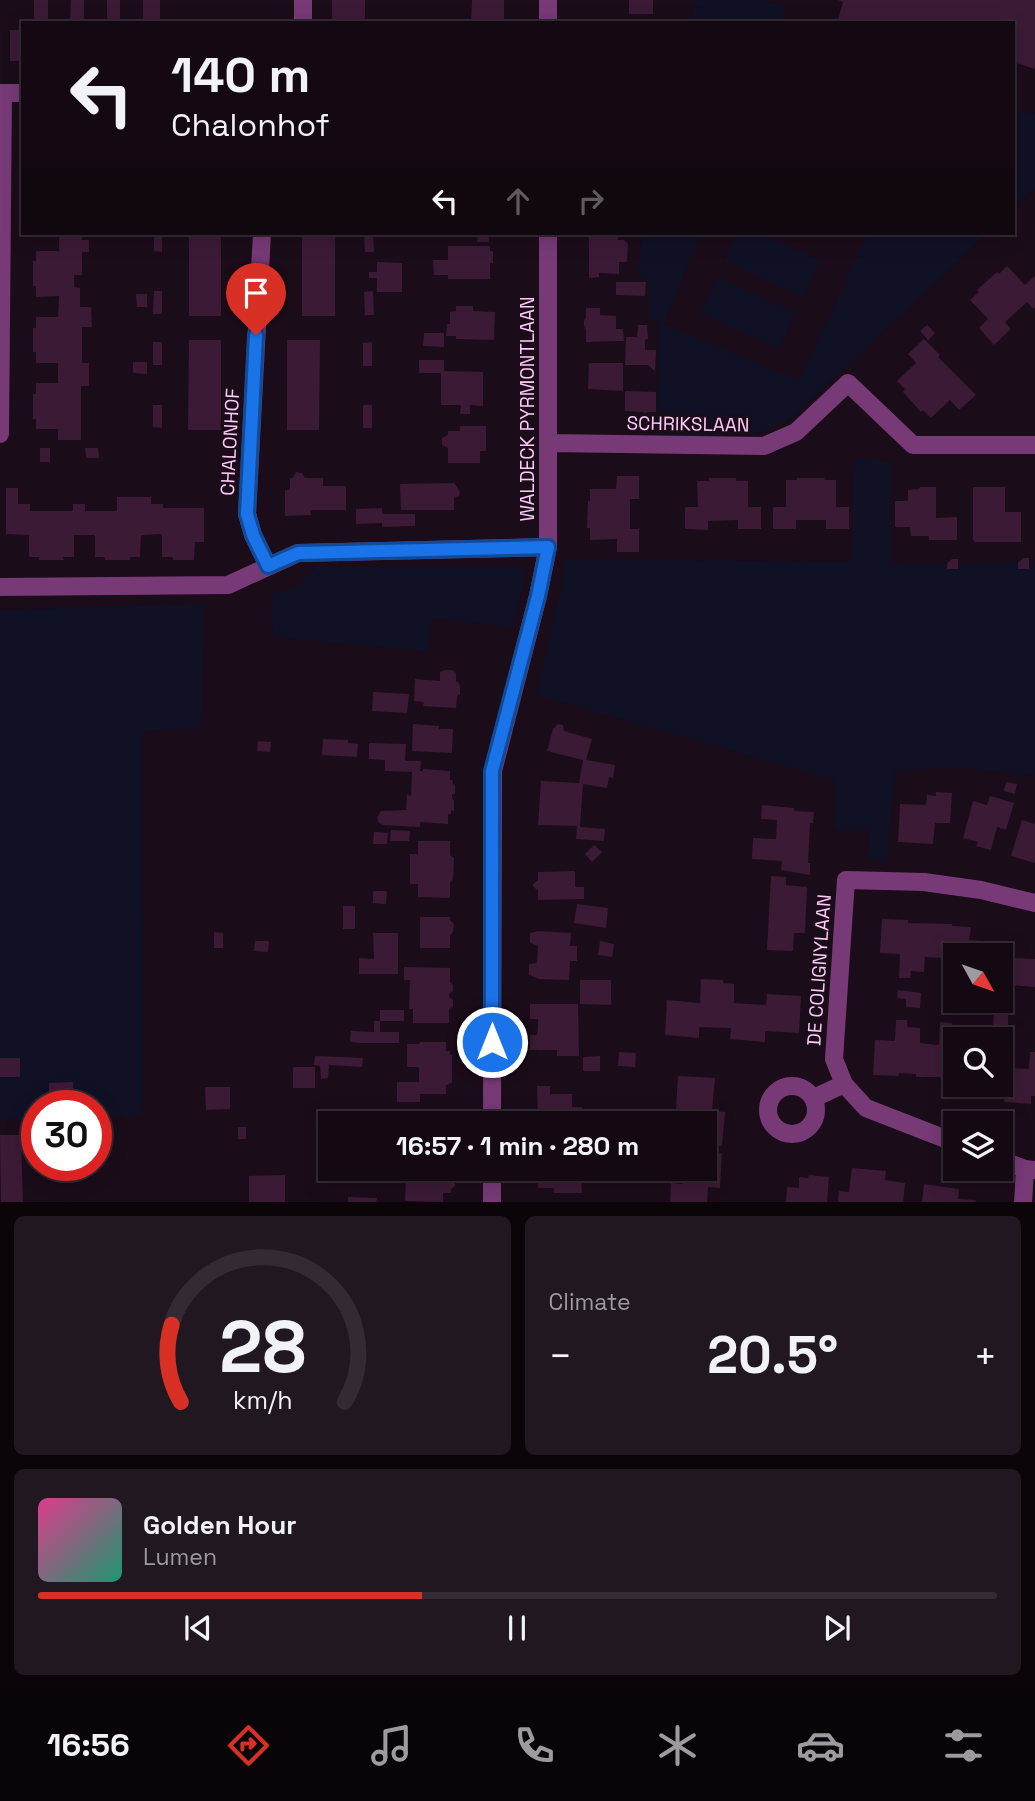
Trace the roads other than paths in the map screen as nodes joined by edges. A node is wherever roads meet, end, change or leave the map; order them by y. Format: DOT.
graph roads {
  1 [pos="303,0"];
  2 [pos="548,0"];
  3 [pos="303,21"];
  4 [pos="548,21"];
  5 [pos="2,93"];
  6 [pos="21,93"];
  7 [pos="262,235"];
  8 [pos="548,235"];
  9 [pos="0,434"];
  10 [pos="548,443"];
  11 [pos="1035,445"];
  12 [pos="548,547"];
  13 [pos="268,566"];
  14 [pos="0,587"];
  15 [pos="1035,903"];
  16 [pos="844,1084"];
  17 [pos="814,1098"];
  18 [pos="492,1111"];
  19 [pos="943,1138"];
  20 [pos="1013,1164"];
  21 [pos="1030,1169"];
  22 [pos="492,1181"];
  23 [pos="492,1202"];
  24 [pos="1023,1202"];
  1 -- 3 [label="street"];
  2 -- 4 [label="street"];
  5 -- 6 [label="street"];
  5 -- 9 [label="street"];
  7 -- 13 [label="street, CHALONHOF"];
  8 -- 10 [label="street, WALDECK PYRMONTLAAN"];
  10 -- 11 [label="street, SCHRIKSLAAN"];
  10 -- 12 [label="street, WALDECK PYRMONTLAAN"];
  12 -- 13 [label="street"];
  12 -- 18 [label="street, WALDECK PYRMONTLAAN"];
  13 -- 14 [label="street"];
  15 -- 16 [label="street, DE COLIGNYLAAN"];
  16 -- 17 [label="street"];
  16 -- 19 [label="street"];
  20 -- 21 [label="street"];
  21 -- 24 [label="street"];
  22 -- 23 [label="street"];
}
